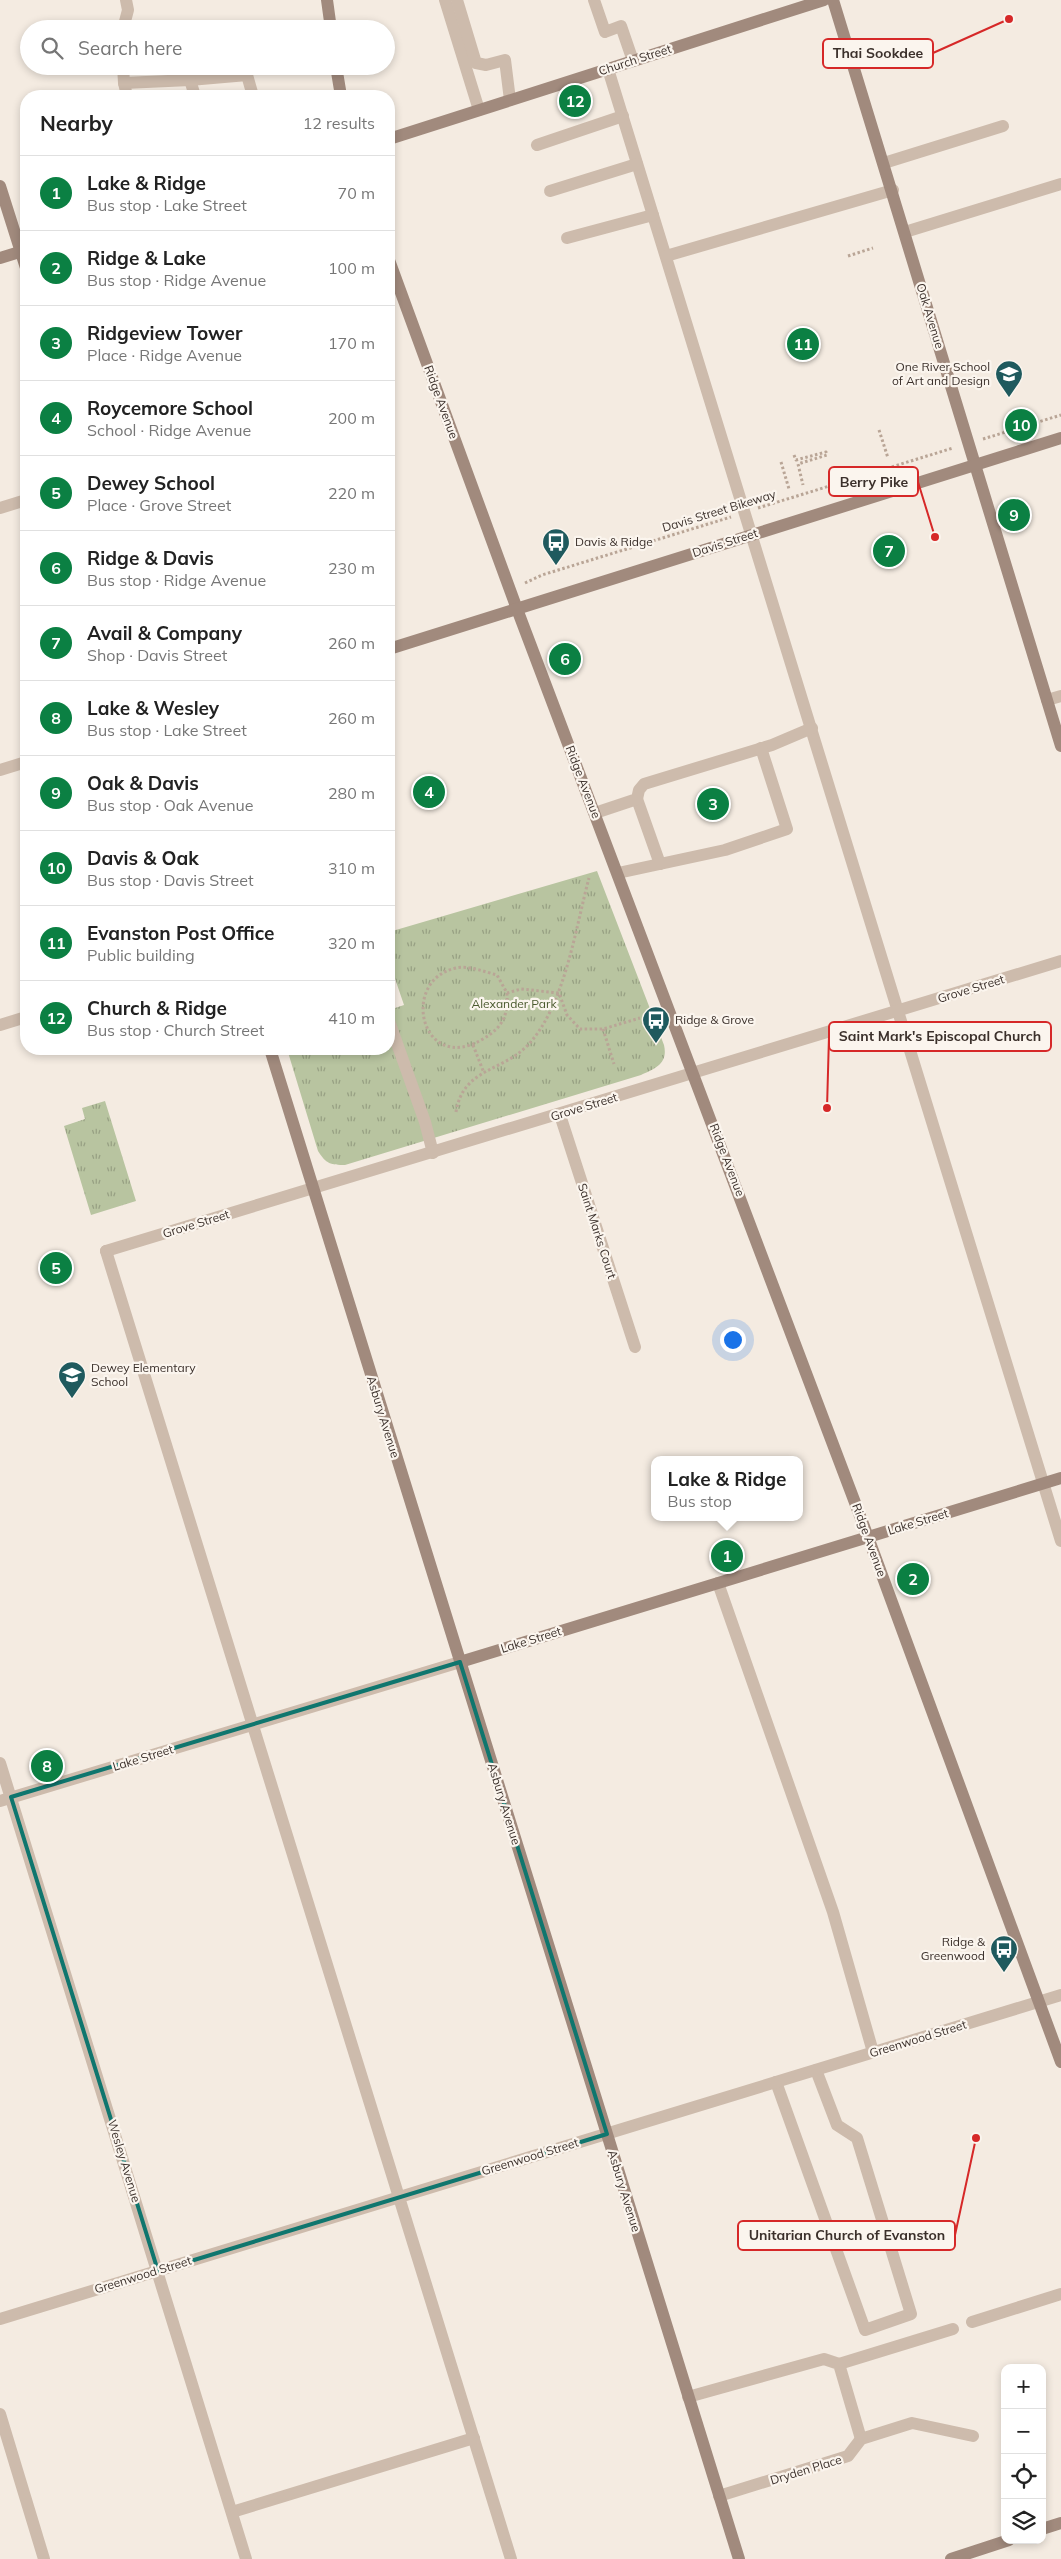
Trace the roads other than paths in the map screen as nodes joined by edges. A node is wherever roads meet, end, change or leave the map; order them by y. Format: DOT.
graph roads {
  1 [pos="126,0"];
  2 [pos="327,0"];
  3 [pos="445,0"];
  4 [pos="457,0"];
  5 [pos="594,0"];
  6 [pos="824,0"];
  7 [pos="833,0"];
  8 [pos="126,20"];
  9 [pos="330,20"];
  10 [pos="633,61"];
  11 [pos="608,69"];
  12 [pos="124,75"];
  13 [pos="248,75"];
  14 [pos="248,75"];
  15 [pos="338,75"];
  16 [pos="190,80"];
  17 [pos="124,83"];
  18 [pos="126,90"];
  19 [pos="193,90"];
  20 [pos="252,90"];
  21 [pos="340,90"];
  22 [pos="510,100"];
  23 [pos="479,110"];
  24 [pos="622,116"];
  25 [pos="1003,126"];
  26 [pos="395,137"];
  27 [pos="537,145"];
  28 [pos="884,162"];
  29 [pos="637,164"];
  30 [pos="1061,184"];
  31 [pos="0,186"];
  32 [pos="892,190"];
  33 [pos="550,191"];
  34 [pos="653,215"];
  35 [pos="905,232"];
  36 [pos="567,238"];
  37 [pos="20,240"];
  38 [pos="20,252"];
  39 [pos="666,256"];
  40 [pos="0,258"];
  41 [pos="395,276"];
  42 [pos="1061,438"];
  43 [pos="975,464"];
  44 [pos="20,502"];
  45 [pos="0,508"];
  46 [pos="753,534"];
  47 [pos="517,609"];
  48 [pos="395,647"];
  49 [pos="1061,696"];
  50 [pos="1047,700"];
  51 [pos="812,728"];
  52 [pos="1061,746"];
  53 [pos="761,748"];
  54 [pos="20,764"];
  55 [pos="0,770"];
  56 [pos="637,799"];
  57 [pos="595,813"];
  58 [pos="660,864"];
  59 [pos="618,873"];
  60 [pos="1061,961"];
  61 [pos="899,1011"];
  62 [pos="20,1018"];
  63 [pos="1,1023"];
  64 [pos="395,1038"];
  65 [pos="272,1055"];
  66 [pos="694,1074"];
  67 [pos="560,1115"];
  68 [pos="432,1153"];
  69 [pos="312,1189"];
  70 [pos="634,1347"];
  71 [pos="1061,1478"];
  72 [pos="1043,1483"];
  73 [pos="868,1537"];
  74 [pos="1061,1541"];
  75 [pos="718,1583"];
  76 [pos="460,1662"];
  77 [pos="252,1725"];
  78 [pos="0,1763"];
  79 [pos="5,1799"];
  80 [pos="1061,1995"];
  81 [pos="1038,2002"];
  82 [pos="872,2052"];
  83 [pos="1061,2062"];
  84 [pos="816,2070"];
  85 [pos="776,2082"];
  86 [pos="607,2134"];
  87 [pos="400,2197"];
  88 [pos="158,2271"];
  89 [pos="1061,2294"];
  90 [pos="0,2319"];
  91 [pos="972,2322"];
  92 [pos="953,2329"];
  93 [pos="839,2364"];
  94 [pos="688,2397"];
  95 [pos="0,2414"];
  96 [pos="973,2436"];
  97 [pos="474,2438"];
  98 [pos="862,2438"];
  99 [pos="719,2496"];
  100 [pos="232,2512"];
  101 [pos="1061,2524"];
  102 [pos="1046,2529"];
  103 [pos="1001,2543"];
  104 [pos="44,2559"];
  105 [pos="246,2559"];
  106 [pos="511,2559"];
  107 [pos="739,2559"];
  108 [pos="951,2559"];
  1 -- 8 [label="street"];
  2 -- 9 [label="main road"];
  3 -- 23 [label="street"];
  4 -- 22 [label="street"];
  5 -- 10 [label="street"];
  6 -- 10 [label="main road, Church Street"];
  7 -- 28 [label="main road, Oak Avenue"];
  10 -- 11 [label="main road, Church Street"];
  11 -- 22 [label="main road, Church Street"];
  11 -- 24 [label="street"];
  12 -- 17 [label="street"];
  13 -- 16 [label="street"];
  14 -- 20 [label="street"];
  15 -- 21 [label="main road"];
  16 -- 17 [label="street"];
  16 -- 19 [label="street"];
  17 -- 18 [label="street"];
  22 -- 23 [label="main road, Church Street"];
  23 -- 26 [label="main road, Church Street"];
  24 -- 27 [label="street"];
  24 -- 29 [label="street"];
  25 -- 28 [label="street"];
  28 -- 32 [label="main road, Oak Avenue"];
  29 -- 33 [label="street"];
  29 -- 34 [label="street"];
  30 -- 35 [label="street"];
  31 -- 37 [label="main road"];
  32 -- 35 [label="main road, Oak Avenue"];
  32 -- 39 [label="street"];
  34 -- 36 [label="street"];
  34 -- 39 [label="street"];
  35 -- 43 [label="main road, Oak Avenue"];
  38 -- 40 [label="main road"];
  39 -- 46 [label="street"];
  41 -- 47 [label="main road, Ridge Avenue"];
  42 -- 43 [label="main road, Davis Street"];
  43 -- 46 [label="main road, Davis Street"];
  43 -- 50 [label="main road, Oak Avenue"];
  44 -- 45 [label="street"];
  46 -- 47 [label="main road, Davis Street"];
  46 -- 51 [label="street"];
  47 -- 48 [label="main road, Davis Street"];
  47 -- 57 [label="main road, Ridge Avenue"];
  49 -- 50 [label="street"];
  50 -- 52 [label="main road, Oak Avenue"];
  51 -- 53 [label="street"];
  51 -- 61 [label="street"];
  53 -- 56 [label="street"];
  53 -- 58 [label="street"];
  54 -- 55 [label="street"];
  56 -- 57 [label="street"];
  56 -- 58 [label="street"];
  57 -- 59 [label="main road, Ridge Avenue"];
  58 -- 59 [label="street"];
  59 -- 66 [label="main road, Ridge Avenue"];
  60 -- 61 [label="street, Grove Street"];
  61 -- 66 [label="street, Grove Street"];
  61 -- 72 [label="street"];
  62 -- 63 [label="street"];
  64 -- 68 [label="street"];
  65 -- 69 [label="main road, Asbury Avenue"];
  66 -- 67 [label="street, Grove Street"];
  66 -- 73 [label="main road, Ridge Avenue"];
  67 -- 68 [label="street, Grove Street"];
  67 -- 70 [label="street, Saint Marks Court"];
  68 -- 69 [label="street, Grove Street"];
  69 -- 76 [label="main road, Asbury Avenue"];
  69 -- 77 [label="street, Grove Street"];
  71 -- 72 [label="main road, Lake Street"];
  72 -- 73 [label="main road, Lake Street"];
  72 -- 74 [label="street"];
  73 -- 75 [label="main road, Lake Street"];
  73 -- 81 [label="main road, Ridge Avenue"];
  75 -- 76 [label="main road, Lake Street"];
  75 -- 82 [label="street"];
  76 -- 77 [label="street, Lake Street"];
  76 -- 86 [label="main road, Asbury Avenue"];
  77 -- 79 [label="street, Lake Street"];
  77 -- 87 [label="street"];
  78 -- 79 [label="street, Wesley Avenue"];
  79 -- 88 [label="street, Wesley Avenue"];
  80 -- 81 [label="street, Greenwood Street"];
  81 -- 82 [label="street, Greenwood Street"];
  81 -- 83 [label="main road, Ridge Avenue"];
  82 -- 84 [label="street, Greenwood Street"];
  84 -- 85 [label="street, Greenwood Street"];
  84 -- 85 [label="street"];
  85 -- 86 [label="street, Greenwood Street"];
  86 -- 87 [label="street, Greenwood Street"];
  86 -- 94 [label="main road, Asbury Avenue"];
  87 -- 88 [label="street, Greenwood Street"];
  87 -- 97 [label="street"];
  88 -- 90 [label="street, Greenwood Street"];
  88 -- 100 [label="street, Wesley Avenue"];
  89 -- 91 [label="street"];
  92 -- 93 [label="street"];
  93 -- 94 [label="street"];
  93 -- 98 [label="street"];
  94 -- 99 [label="main road, Asbury Avenue"];
  95 -- 104 [label="street"];
  96 -- 98 [label="street"];
  97 -- 100 [label="street"];
  97 -- 106 [label="street"];
  98 -- 99 [label="street, Dryden Place"];
  99 -- 107 [label="main road, Asbury Avenue"];
  100 -- 105 [label="street, Wesley Avenue"];
  101 -- 102 [label="main road"];
  103 -- 108 [label="main road"];
}
